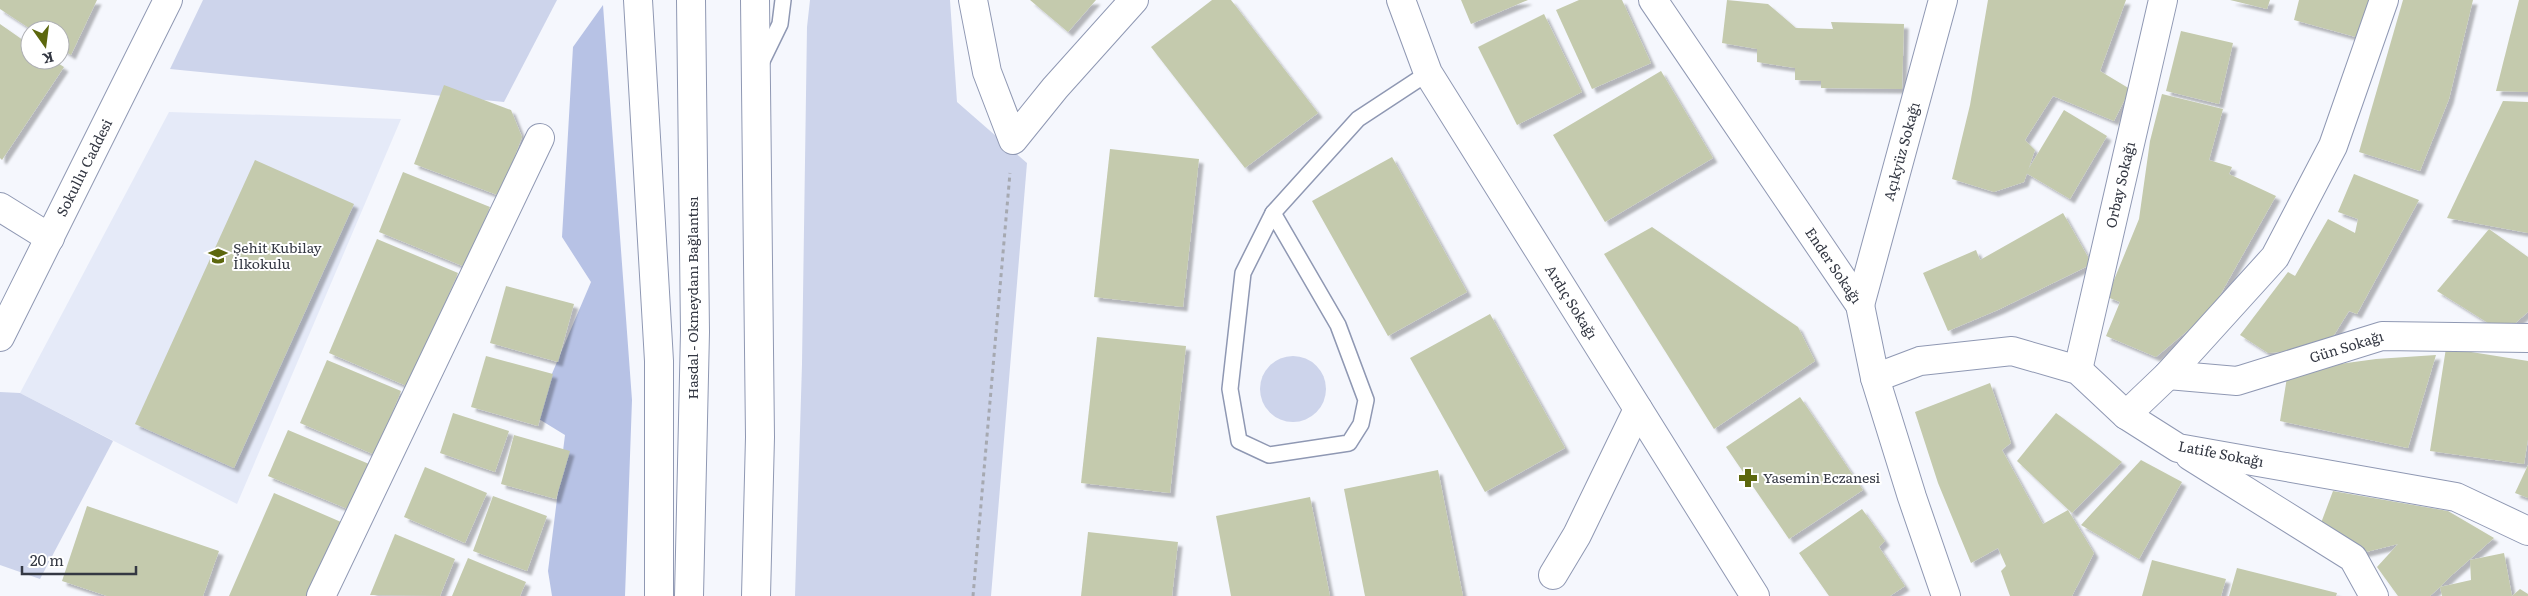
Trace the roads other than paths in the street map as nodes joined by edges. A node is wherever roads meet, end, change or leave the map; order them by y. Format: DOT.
graph roads {
  1 [pos="168,0"];
  2 [pos="638,0"];
  3 [pos="690,0"];
  4 [pos="755,0"];
  5 [pos="784,0"];
  6 [pos="973,0"];
  7 [pos="1134,0"];
  8 [pos="1401,0"];
  9 [pos="1653,0"];
  10 [pos="1943,0"];
  11 [pos="2163,0"];
  12 [pos="2384,0"];
  13 [pos="756,73"];
  14 [pos="1428,73"];
  15 [pos="540,138"];
  16 [pos="0,207"];
  17 [pos="1273,212"];
  18 [pos="50,238"];
  19 [pos="1860,304"];
  20 [pos="0,337"];
  21 [pos="2528,338"];
  22 [pos="2078,370"];
  23 [pos="2168,375"];
  24 [pos="1875,378"];
  25 [pos="1638,409"];
  26 [pos="2126,415"];
  27 [pos="2178,448"];
  28 [pos="2528,531"];
  29 [pos="1553,575"];
  30 [pos="321,596"];
  31 [pos="659,596"];
  32 [pos="690,596"];
  33 [pos="756,596"];
  34 [pos="1755,596"];
  35 [pos="1946,596"];
  36 [pos="2374,596"];
  1 -- 18 [label="main road, Sokullu Caddesi"];
  2 -- 31 [label="main road"];
  3 -- 32 [label="main road, Hasdal - Okmeydanı Bağlantısı"];
  4 -- 13 [label="main road"];
  5 -- 13 [label="lane"];
  6 -- 7 [label="main road"];
  8 -- 14 [label="main road, Ardıç Sokağı"];
  9 -- 19 [label="main road, Ender Sokağı"];
  10 -- 19 [label="main road, Açıkyüz Sokağı"];
  11 -- 22 [label="main road, Orbay Sokağı"];
  12 -- 23 [label="main road"];
  13 -- 33 [label="main road"];
  14 -- 17 [label="lane"];
  14 -- 25 [label="main road, Ardıç Sokağı"];
  15 -- 30 [label="main road"];
  16 -- 18 [label="main road"];
  17 -- 17 [label="lane"];
  18 -- 20 [label="main road, Sokullu Caddesi"];
  19 -- 24 [label="main road, Ender Sokağı"];
  21 -- 23 [label="main road, Gün Sokağı"];
  22 -- 24 [label="main road, Latife Sokağı"];
  22 -- 26 [label="main road, Latife Sokağı"];
  23 -- 26 [label="main road"];
  24 -- 35 [label="main road, Ender Sokağı"];
  25 -- 29 [label="main road"];
  25 -- 34 [label="main road, Ardıç Sokağı"];
  26 -- 27 [label="main road, Latife Sokağı"];
  27 -- 28 [label="main road, Latife Sokağı"];
  27 -- 36 [label="main road"];
}
